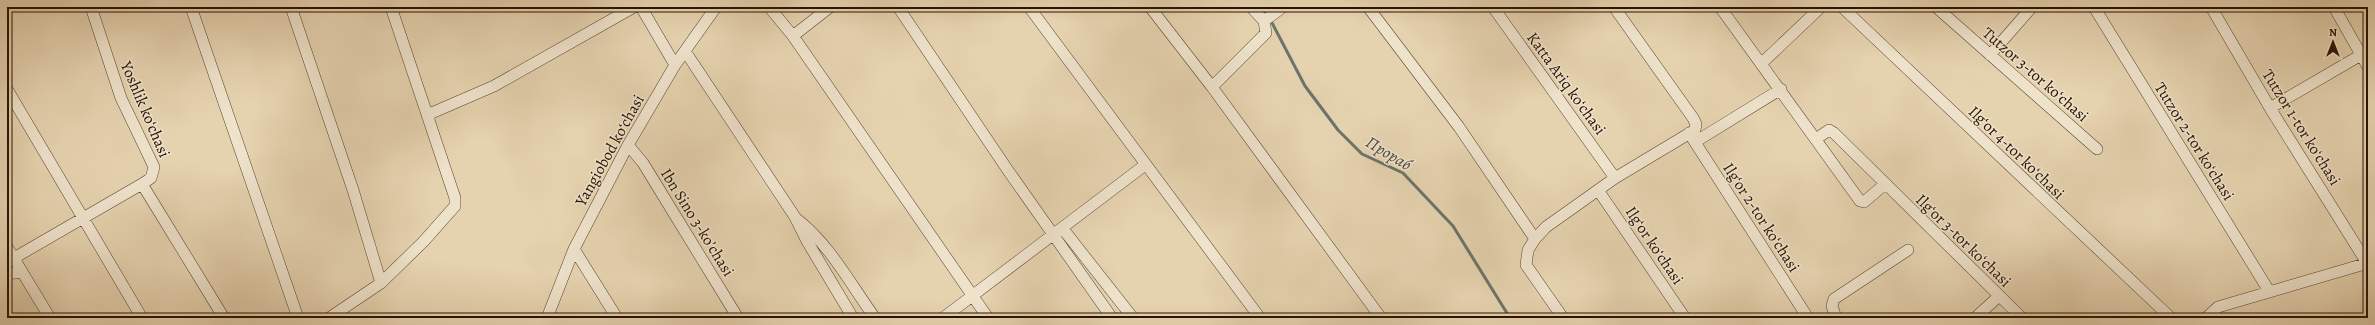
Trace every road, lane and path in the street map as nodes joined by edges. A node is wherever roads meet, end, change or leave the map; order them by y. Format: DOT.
graph roads {
  1 [pos="91,7"];
  2 [pos="191,7"];
  3 [pos="291,7"];
  4 [pos="391,7"];
  5 [pos="634,7"];
  6 [pos="641,7"];
  7 [pos="716,7"];
  8 [pos="769,7"];
  9 [pos="830,7"];
  10 [pos="898,7"];
  11 [pos="1029,7"];
  12 [pos="1150,7"];
  13 [pos="1251,7"];
  14 [pos="1283,7"];
  15 [pos="1368,7"];
  16 [pos="1493,7"];
  17 [pos="1614,7"];
  18 [pos="1720,7"];
  19 [pos="1821,7"];
  20 [pos="1842,7"];
  21 [pos="1936,7"];
  22 [pos="2032,7"];
  23 [pos="2094,7"];
  24 [pos="2211,7"];
  25 [pos="2335,7"];
  26 [pos="1267,18"];
  27 [pos="793,36"];
  28 [pos="685,51"];
  29 [pos="1990,55"];
  30 [pos="2361,55"];
  31 [pos="1762,64"];
  32 [pos="675,65"];
  33 [pos="2368,67"];
  34 [pos="1212,87"];
  35 [pos="7,89"];
  36 [pos="1781,89"];
  37 [pos="2270,108"];
  38 [pos="427,115"];
  39 [pos="1692,137"];
  40 [pos="1816,139"];
  41 [pos="628,145"];
  42 [pos="2097,149"];
  43 [pos="1145,166"];
  44 [pos="1615,178"];
  45 [pos="142,184"];
  46 [pos="1885,184"];
  47 [pos="1598,190"];
  48 [pos="794,217"];
  49 [pos="85,218"];
  50 [pos="1059,232"];
  51 [pos="1535,239"];
  52 [pos="7,247"];
  53 [pos="574,249"];
  54 [pos="1908,250"];
  55 [pos="14,258"];
  56 [pos="2368,263"];
  57 [pos="22,272"];
  58 [pos="7,274"];
  59 [pos="381,283"];
  60 [pos="2269,291"];
  61 [pos="973,296"];
  62 [pos="1999,296"];
  63 [pos="50,318"];
  64 [pos="142,318"];
  65 [pos="224,318"];
  66 [pos="298,318"];
  67 [pos="329,318"];
  68 [pos="547,318"];
  69 [pos="617,318"];
  70 [pos="738,318"];
  71 [pos="853,318"];
  72 [pos="875,318"];
  73 [pos="943,318"];
  74 [pos="988,318"];
  75 [pos="1112,318"];
  76 [pos="1132,318"];
  77 [pos="1260,318"];
  78 [pos="1381,318"];
  79 [pos="1563,318"];
  80 [pos="1685,318"];
  81 [pos="1808,318"];
  82 [pos="1836,318"];
  83 [pos="1975,318"];
  84 [pos="2022,318"];
  85 [pos="2171,318"];
  86 [pos="2206,318"];
  1 -- 45 [label="street, Yoshlik koʻchasi"];
  2 -- 66 [label="street"];
  3 -- 59 [label="street"];
  4 -- 38 [label="street"];
  5 -- 38 [label="street"];
  6 -- 32 [label="street"];
  7 -- 28 [label="street, Yangiobod koʻchasi"];
  8 -- 27 [label="street"];
  9 -- 27 [label="street"];
  10 -- 50 [label="street"];
  11 -- 43 [label="street"];
  12 -- 34 [label="street"];
  13 -- 26 [label="street"];
  14 -- 26 [label="street"];
  15 -- 51 [label="street"];
  16 -- 44 [label="street, Katta Ariq koʻchasi"];
  17 -- 39 [label="street"];
  18 -- 31 [label="street"];
  19 -- 31 [label="street"];
  20 -- 85 [label="street, Ilgʻor 4-tor koʻchasi"];
  21 -- 29 [label="street, Tutzor 3-tor koʻchasi"];
  22 -- 29 [label="street"];
  23 -- 60 [label="street, Tutzor 2-tor koʻchasi"];
  24 -- 37 [label="street, Tutzor 1-tor koʻchasi"];
  25 -- 30 [label="street"];
  26 -- 34 [label="street"];
  27 -- 61 [label="street"];
  28 -- 32 [label="street, Yangiobod koʻchasi"];
  28 -- 48 [label="street"];
  29 -- 42 [label="street, Tutzor 3-tor koʻchasi"];
  30 -- 33 [label="street"];
  30 -- 37 [label="street"];
  31 -- 36 [label="street"];
  32 -- 41 [label="street, Yangiobod koʻchasi"];
  34 -- 78 [label="street"];
  35 -- 49 [label="street"];
  36 -- 39 [label="street"];
  36 -- 40 [label="street"];
  37 -- 56 [label="street, Tutzor 1-tor koʻchasi"];
  38 -- 59 [label="street"];
  39 -- 44 [label="street"];
  39 -- 81 [label="street, Ilgʻor 2-tor koʻchasi"];
  40 -- 46 [label="street, Ilgʻor 3-tor koʻchasi"];
  40 -- 46 [label="street"];
  41 -- 53 [label="street, Yangiobod koʻchasi"];
  41 -- 70 [label="street, Ibn Sino 3-koʼchasi"];
  43 -- 50 [label="street"];
  43 -- 77 [label="street"];
  44 -- 47 [label="street"];
  45 -- 49 [label="street"];
  45 -- 65 [label="street"];
  46 -- 62 [label="street, Ilgʻor 3-tor koʻchasi"];
  47 -- 51 [label="street"];
  47 -- 80 [label="street, Ilgʻor koʻchasi"];
  48 -- 71 [label="street"];
  48 -- 72 [label="street"];
  49 -- 55 [label="street"];
  49 -- 64 [label="street"];
  50 -- 61 [label="street"];
  50 -- 75 [label="street"];
  50 -- 76 [label="street"];
  51 -- 79 [label="street"];
  52 -- 55 [label="street"];
  53 -- 68 [label="street, Yangiobod koʻchasi"];
  53 -- 69 [label="street"];
  54 -- 82 [label="street"];
  55 -- 57 [label="street"];
  56 -- 60 [label="street"];
  57 -- 58 [label="street"];
  57 -- 63 [label="street"];
  59 -- 67 [label="street"];
  60 -- 86 [label="street"];
  61 -- 73 [label="street"];
  61 -- 74 [label="street"];
  62 -- 83 [label="street"];
  62 -- 84 [label="street, Ilgʻor 3-tor koʻchasi"];
}
